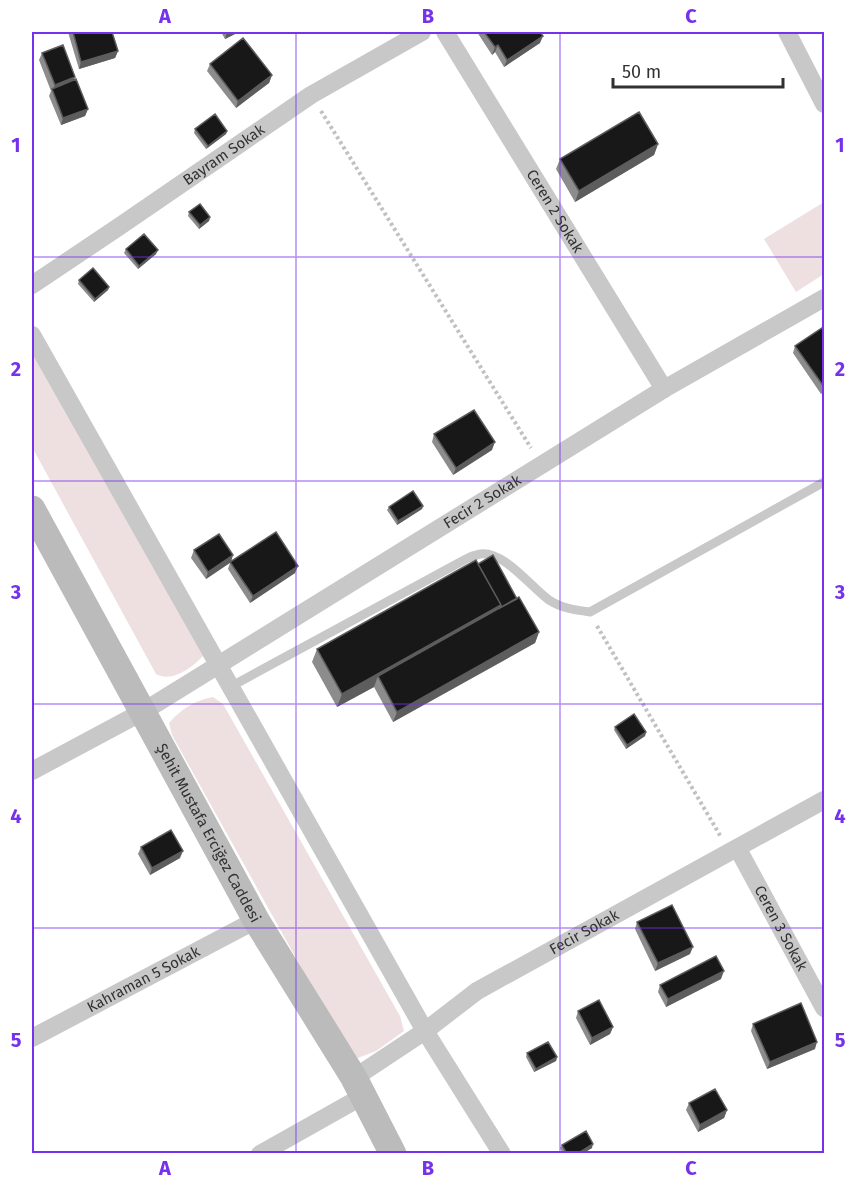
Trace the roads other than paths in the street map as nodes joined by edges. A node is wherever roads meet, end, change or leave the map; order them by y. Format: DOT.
graph roads {
  1 [pos="422,32"];
  2 [pos="445,32"];
  3 [pos="787,32"];
  4 [pos="825,104"];
  5 [pos="32,285"];
  6 [pos="825,298"];
  7 [pos="32,335"];
  8 [pos="664,390"];
  9 [pos="825,482"];
  10 [pos="32,509"];
  11 [pos="218,666"];
  12 [pos="230,687"];
  13 [pos="144,711"];
  14 [pos="32,771"];
  15 [pos="825,800"];
  16 [pos="734,851"];
  17 [pos="256,920"];
  18 [pos="825,1008"];
  19 [pos="425,1031"];
  20 [pos="32,1038"];
  21 [pos="358,1087"];
  22 [pos="260,1154"];
  23 [pos="393,1154"];
  24 [pos="502,1154"];
  1 -- 5 [label="street, Bayram Sokak"];
  2 -- 8 [label="street, Ceren 2 Sokak"];
  3 -- 4 [label="street"];
  6 -- 8 [label="street, Fecir 2 Sokak"];
  7 -- 11 [label="street"];
  8 -- 11 [label="street, Fecir 2 Sokak"];
  9 -- 12 [label="lane"];
  10 -- 13 [label="street, Şehit Mustafa Erciğez Caddesi"];
  11 -- 12 [label="street"];
  11 -- 13 [label="street, Fecir 2 Sokak"];
  12 -- 19 [label="street"];
  13 -- 14 [label="street, Fecir 2 Sokak"];
  13 -- 17 [label="street, Şehit Mustafa Erciğez Caddesi"];
  15 -- 16 [label="street, Fecir Sokak"];
  16 -- 18 [label="street, Ceren 3 Sokak"];
  16 -- 19 [label="street, Fecir Sokak"];
  17 -- 20 [label="street, Kahraman 5 Sokak"];
  17 -- 21 [label="street, Şehit Mustafa Erciğez Caddesi"];
  19 -- 21 [label="street, Fecir Sokak"];
  19 -- 24 [label="street"];
  21 -- 22 [label="street, Fecir Sokak"];
  21 -- 23 [label="street, Şehit Mustafa Erciğez Caddesi"];
}
